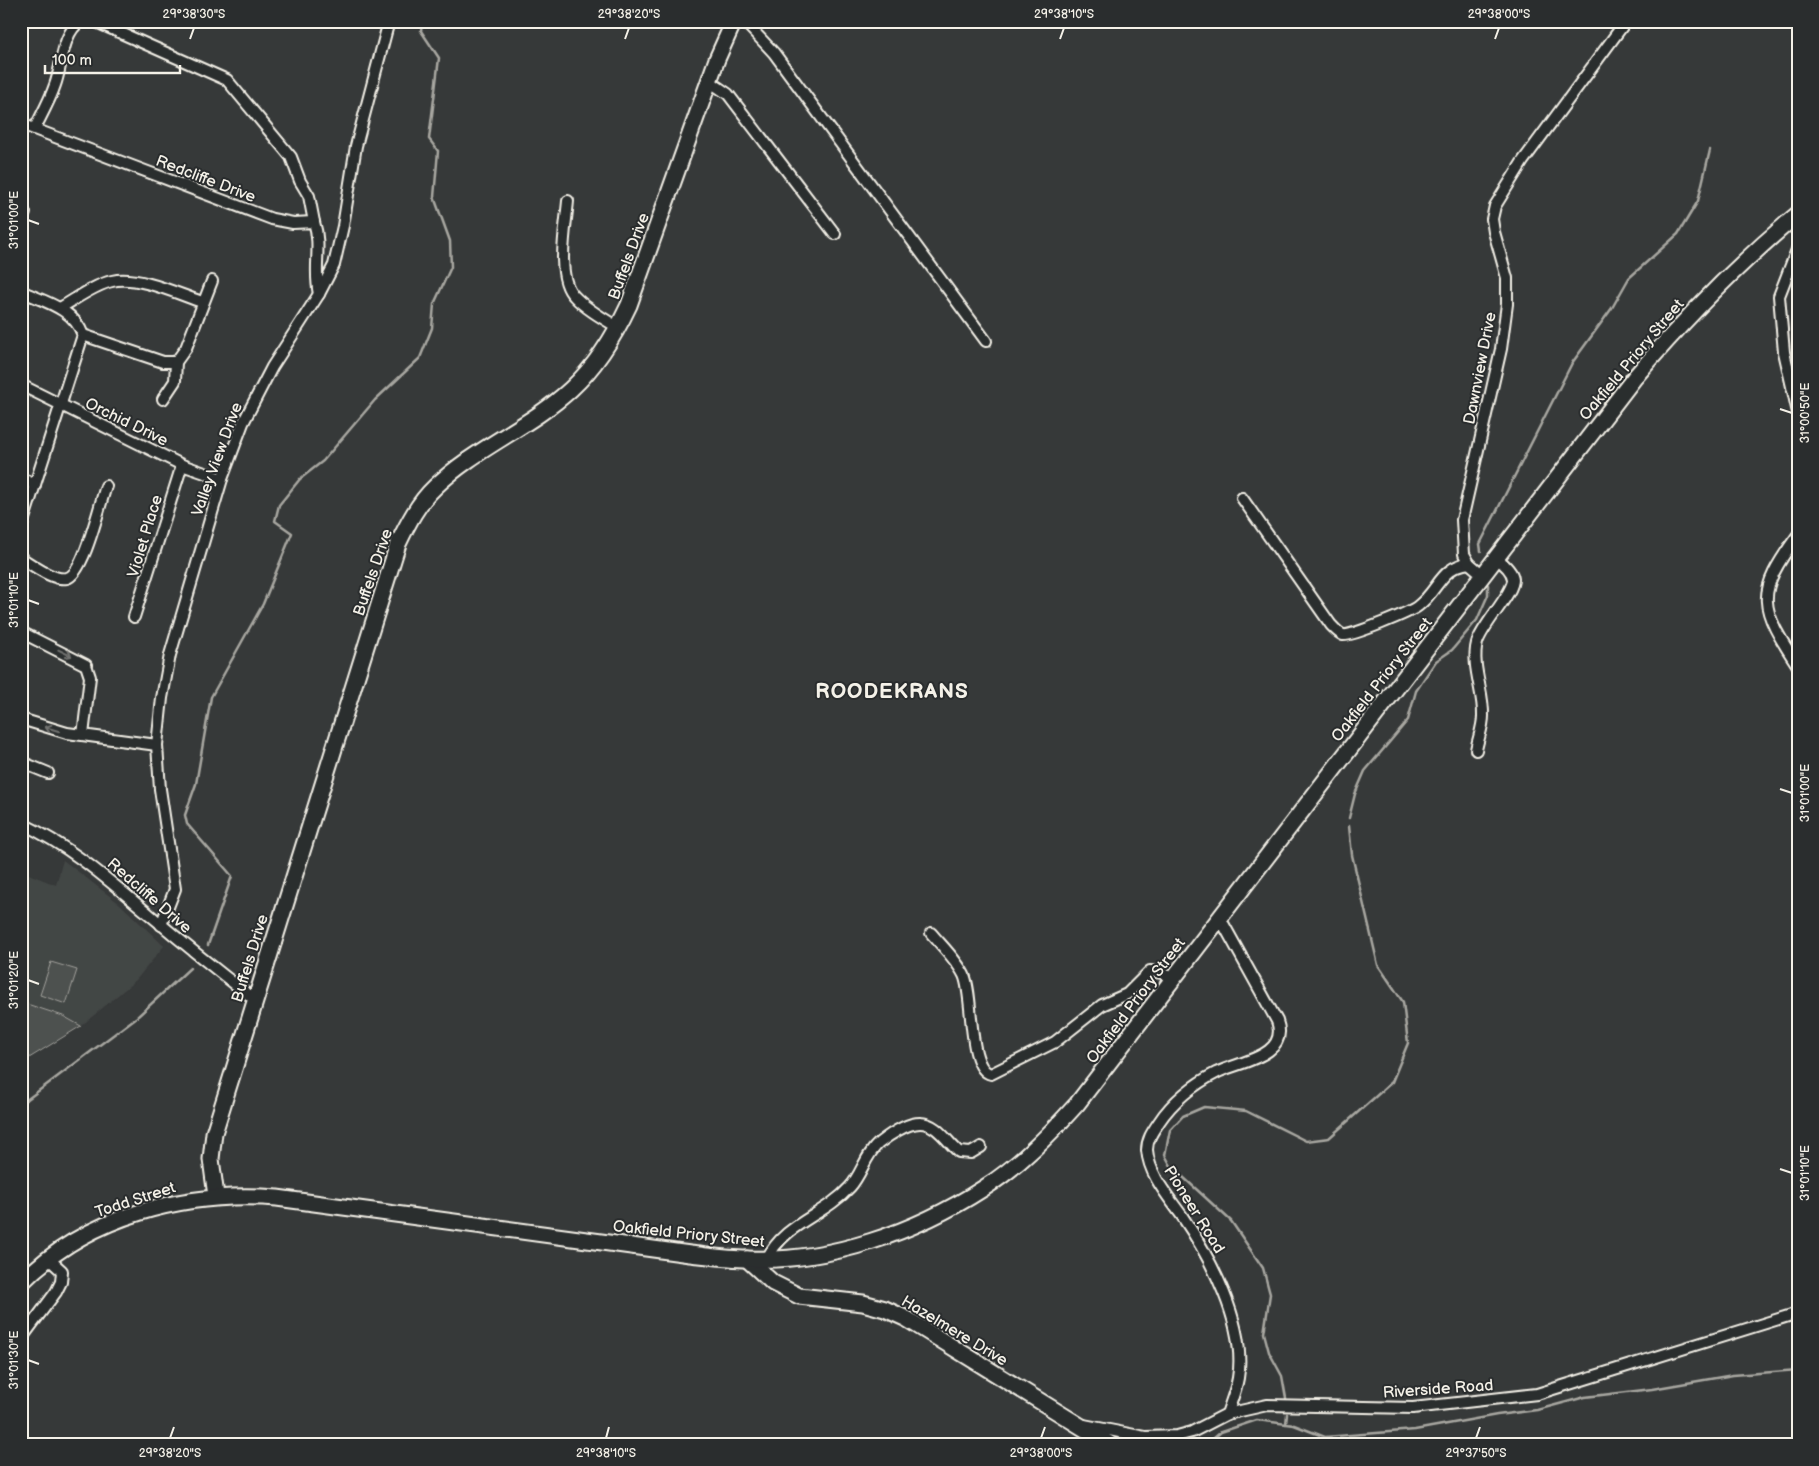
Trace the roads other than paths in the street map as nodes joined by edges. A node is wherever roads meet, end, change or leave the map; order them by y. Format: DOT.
graph roads {
  1 [pos="80,21"];
  2 [pos="94,21"];
  3 [pos="389,21"];
  4 [pos="734,21"];
  5 [pos="744,21"];
  6 [pos="1626,21"];
  7 [pos="709,81"];
  8 [pos="21,124"];
  9 [pos="35,128"];
  10 [pos="568,201"];
  11 [pos="1798,214"];
  12 [pos="314,222"];
  13 [pos="835,234"];
  14 [pos="1798,247"];
  15 [pos="212,280"];
  16 [pos="21,291"];
  17 [pos="319,294"];
  18 [pos="202,302"];
  19 [pos="60,308"];
  20 [pos="619,328"];
  21 [pos="83,335"];
  22 [pos="986,341"];
  23 [pos="176,362"];
  24 [pos="21,385"];
  25 [pos="163,399"];
  26 [pos="61,405"];
  27 [pos="1798,412"];
  28 [pos="182,465"];
  29 [pos="21,478"];
  30 [pos="222,479"];
  31 [pos="35,485"];
  32 [pos="106,486"];
  33 [pos="1242,498"];
  34 [pos="21,528"];
  35 [pos="1798,535"];
  36 [pos="21,558"];
  37 [pos="1496,558"];
  38 [pos="1469,563"];
  39 [pos="1483,575"];
  40 [pos="134,617"];
  41 [pos="21,632"];
  42 [pos="1798,666"];
  43 [pos="21,719"];
  44 [pos="83,735"];
  45 [pos="157,745"];
  46 [pos="1476,750"];
  47 [pos="21,762"];
  48 [pos="48,773"];
  49 [pos="21,823"];
  50 [pos="1220,918"];
  51 [pos="161,925"];
  52 [pos="931,932"];
  53 [pos="1173,979"];
  54 [pos="254,999"];
  55 [pos="980,1147"];
  56 [pos="216,1196"];
  57 [pos="767,1259"];
  58 [pos="48,1260"];
  59 [pos="748,1260"];
  60 [pos="21,1282"];
  61 [pos="1798,1313"];
  62 [pos="21,1338"];
  63 [pos="1226,1414"];
  64 [pos="1076,1424"];
  65 [pos="1111,1445"];
  1 -- 9 [label="street"];
  2 -- 12 [label="street"];
  3 -- 17 [label="street, Valley View Drive"];
  4 -- 7 [label="street, Buffels Drive"];
  5 -- 22 [label="street"];
  6 -- 38 [label="street, Dawnview Drive"];
  7 -- 13 [label="street"];
  7 -- 20 [label="street, Buffels Drive"];
  8 -- 9 [label="street, Redcliffe Drive"];
  9 -- 12 [label="street, Redcliffe Drive"];
  10 -- 20 [label="street"];
  11 -- 37 [label="street, Oakfield Priory Street"];
  12 -- 17 [label="street"];
  14 -- 27 [label="street"];
  15 -- 18 [label="street"];
  16 -- 19 [label="street"];
  17 -- 30 [label="street, Valley View Drive"];
  18 -- 19 [label="street"];
  18 -- 23 [label="street"];
  19 -- 21 [label="street"];
  20 -- 54 [label="street, Buffels Drive"];
  21 -- 23 [label="street"];
  21 -- 26 [label="street"];
  23 -- 25 [label="street"];
  24 -- 26 [label="street, Orchid Drive"];
  26 -- 28 [label="street, Orchid Drive"];
  26 -- 31 [label="street"];
  28 -- 30 [label="street, Orchid Drive"];
  28 -- 40 [label="street, Violet Place"];
  29 -- 31 [label="street"];
  30 -- 45 [label="street, Valley View Drive"];
  31 -- 34 [label="street"];
  32 -- 36 [label="street"];
  33 -- 38 [label="street"];
  35 -- 42 [label="street"];
  37 -- 39 [label="street, Oakfield Priory Street"];
  37 -- 46 [label="street"];
  38 -- 39 [label="street"];
  39 -- 50 [label="street, Oakfield Priory Street"];
  41 -- 44 [label="street, one-way"];
  44 -- 43 [label="street, one-way"];
  44 -- 45 [label="street"];
  45 -- 51 [label="street, Valley View Drive"];
  47 -- 48 [label="street"];
  49 -- 51 [label="street, Redcliffe Drive"];
  50 -- 53 [label="street, Oakfield Priory Street"];
  50 -- 63 [label="street, Pioneer Road"];
  51 -- 54 [label="street, Redcliffe Drive"];
  52 -- 53 [label="street"];
  53 -- 57 [label="street, Oakfield Priory Street"];
  54 -- 56 [label="street, Buffels Drive"];
  55 -- 57 [label="street"];
  56 -- 58 [label="street, Todd Street"];
  56 -- 59 [label="street, Oakfield Priory Street"];
  57 -- 59 [label="street, Oakfield Priory Street"];
  58 -- 60 [label="street, Todd Street"];
  58 -- 62 [label="street"];
  59 -- 64 [label="street, Hazelmere Drive"];
  61 -- 63 [label="street, Riverside Road"];
  63 -- 64 [label="street, Riverside Road"];
  64 -- 65 [label="street, Hazelmere Drive"];
}
